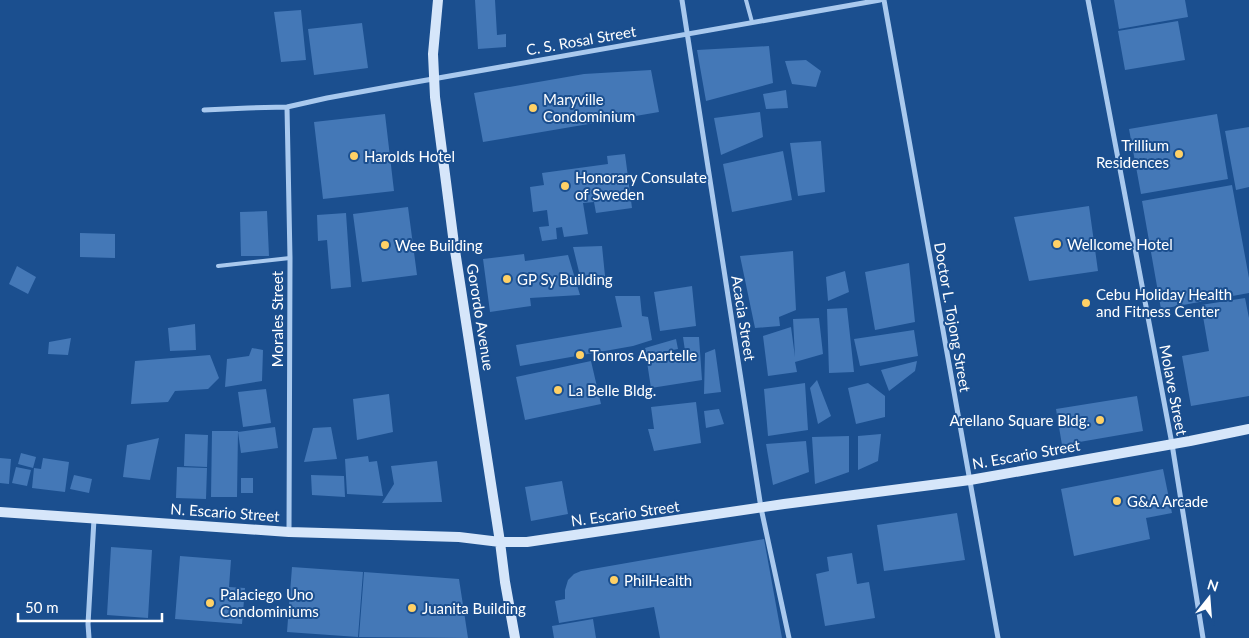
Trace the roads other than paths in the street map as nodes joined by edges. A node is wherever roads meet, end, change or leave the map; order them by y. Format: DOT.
graph roads {
  1 [pos="438,0"];
  2 [pos="682,0"];
  3 [pos="746,0"];
  4 [pos="882,0"];
  5 [pos="1088,0"];
  6 [pos="752,22"];
  7 [pos="688,34"];
  8 [pos="434,79"];
  9 [pos="287,108"];
  10 [pos="204,110"];
  11 [pos="290,258"];
  12 [pos="218,266"];
  13 [pos="1249,429"];
  14 [pos="1172,444"];
  15 [pos="970,480"];
  16 [pos="761,508"];
  17 [pos="0,512"];
  18 [pos="94,519"];
  19 [pos="289,532"];
  20 [pos="500,542"];
  21 [pos="89,638"];
  22 [pos="515,638"];
  23 [pos="789,638"];
  24 [pos="998,638"];
  25 [pos="1203,638"];
  1 -- 8 [label="main road, Gorordo Avenue"];
  2 -- 7 [label="street, Acacia Street"];
  3 -- 6 [label="lane"];
  4 -- 6 [label="street, C. S. Rosal Street"];
  4 -- 15 [label="street, Doctor L. Tojong Street"];
  5 -- 14 [label="street, Molave Street"];
  6 -- 7 [label="street, C. S. Rosal Street"];
  7 -- 8 [label="street, C. S. Rosal Street"];
  7 -- 16 [label="street, Acacia Street"];
  8 -- 9 [label="street, C. S. Rosal Street"];
  8 -- 20 [label="main road, Gorordo Avenue"];
  9 -- 10 [label="street, C. S. Rosal Street"];
  9 -- 11 [label="street, Morales Street"];
  11 -- 12 [label="lane"];
  11 -- 19 [label="street, Morales Street"];
  13 -- 14 [label="main road, N. Escario Street"];
  14 -- 15 [label="main road, N. Escario Street"];
  14 -- 25 [label="street, Molave Street"];
  15 -- 16 [label="main road, N. Escario Street"];
  15 -- 24 [label="street, Doctor L. Tojong Street"];
  16 -- 20 [label="main road, N. Escario Street"];
  16 -- 23 [label="street, Acacia Street"];
  17 -- 18 [label="main road, N. Escario Street"];
  18 -- 19 [label="main road, N. Escario Street"];
  18 -- 21 [label="street"];
  19 -- 20 [label="main road, N. Escario Street"];
  20 -- 22 [label="main road, Gorordo Avenue"];
}
